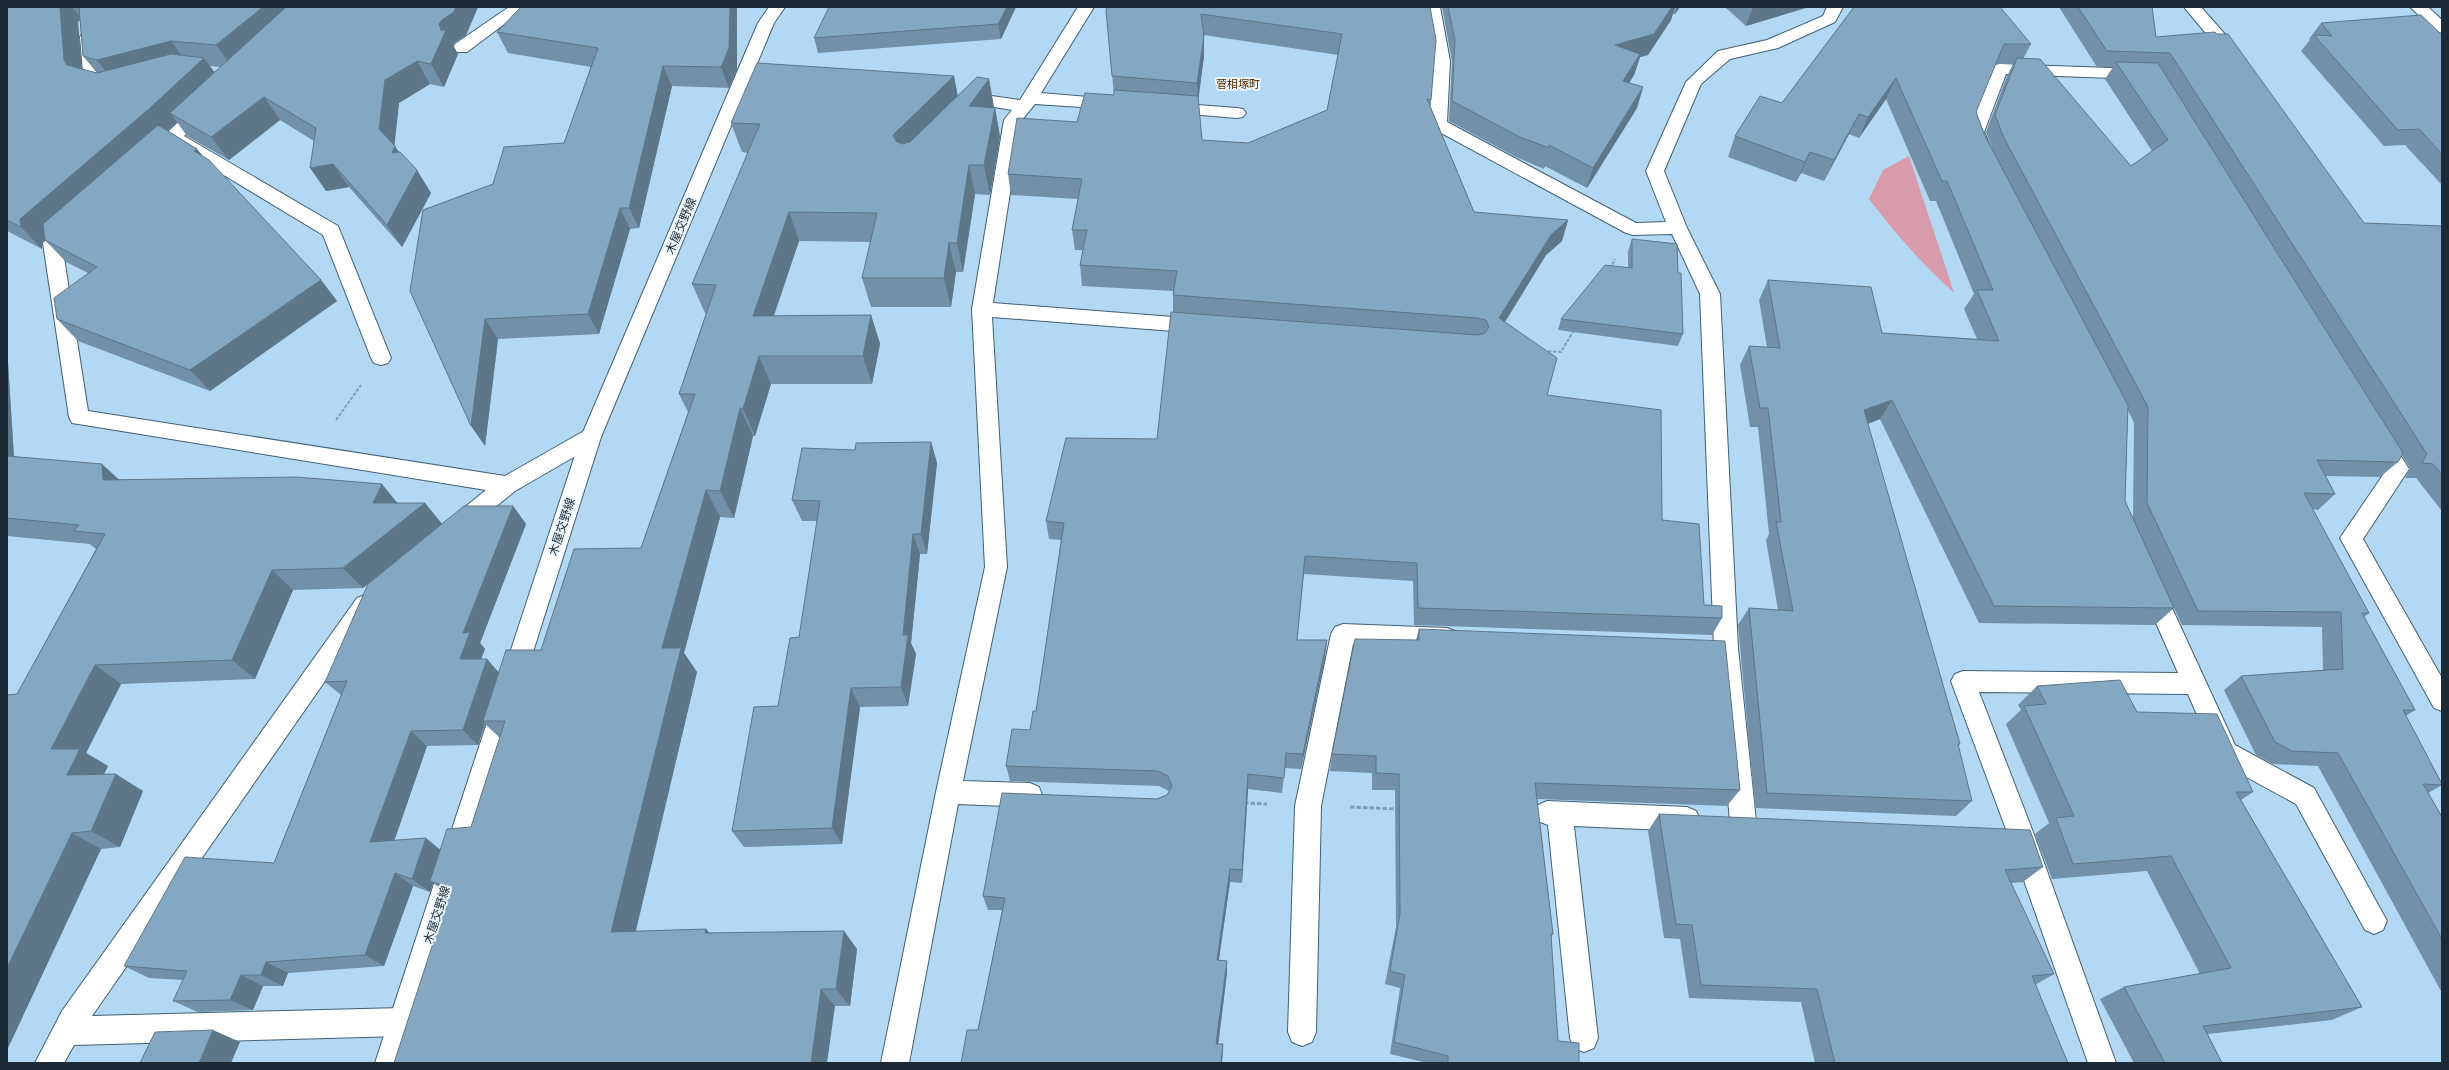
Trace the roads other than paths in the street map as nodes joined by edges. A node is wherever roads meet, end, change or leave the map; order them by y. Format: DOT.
graph roads {
  1 [pos="519,7"];
  2 [pos="777,7"];
  3 [pos="1086,7"];
  4 [pos="1432,7"];
  5 [pos="1835,7"];
  6 [pos="2192,7"];
  7 [pos="2418,7"];
  8 [pos="87,24"];
  9 [pos="2442,28"];
  10 [pos="2224,44"];
  11 [pos="461,48"];
  12 [pos="2156,81"];
  13 [pos="129,86"];
  14 [pos="216,96"];
  15 [pos="1027,102"];
  16 [pos="1125,105"];
  17 [pos="1157,107"];
  18 [pos="1237,113"];
  19 [pos="955,122"];
  20 [pos="174,137"];
  21 [pos="1988,163"];
  22 [pos="139,168"];
  23 [pos="87,213"];
  24 [pos="1678,228"];
  25 [pos="982,309"];
  26 [pos="1220,327"];
  27 [pos="381,358"];
  28 [pos="2368,422"];
  29 [pos="592,437"];
  30 [pos="507,486"];
  31 [pos="439,540"];
  32 [pos="2143,570"];
  33 [pos="378,590"];
  34 [pos="1471,639"];
  35 [pos="1702,648"];
  36 [pos="1726,648"];
  37 [pos="2196,684"];
  38 [pos="2442,700"];
  39 [pos="948,792"];
  40 [pos="1050,796"];
  41 [pos="2374,921"];
  42 [pos="402,1022"];
  43 [pos="66,1031"];
  44 [pos="1302,1032"];
  45 [pos="1584,1038"];
  46 [pos="49,1063"];
  47 [pos="389,1063"];
  48 [pos="895,1063"];
  49 [pos="2102,1063"];
  1 -- 11 [label="street"];
  2 -- 29 [label="street, 木屋交野線"];
  3 -- 15 [label="street"];
  4 -- 24 [label="street"];
  5 -- 24 [label="street"];
  6 -- 10 [label="street"];
  7 -- 9 [label="street"];
  8 -- 13 [label="street"];
  12 -- 21 [label="street"];
  14 -- 20 [label="street"];
  15 -- 16 [label="street"];
  15 -- 19 [label="street"];
  15 -- 25 [label="street"];
  17 -- 18 [label="street"];
  20 -- 22 [label="street"];
  20 -- 27 [label="street"];
  23 -- 30 [label="street"];
  24 -- 36 [label="street"];
  25 -- 26 [label="street"];
  25 -- 39 [label="street"];
  28 -- 38 [label="street"];
  29 -- 30 [label="street"];
  29 -- 42 [label="street, 木屋交野線"];
  30 -- 31 [label="street"];
  32 -- 37 [label="street"];
  33 -- 43 [label="street"];
  34 -- 44 [label="street"];
  35 -- 36 [label="street"];
  36 -- 45 [label="street"];
  37 -- 41 [label="street"];
  37 -- 49 [label="street"];
  39 -- 40 [label="street"];
  39 -- 48 [label="street"];
  42 -- 43 [label="street"];
  42 -- 47 [label="street, 木屋交野線"];
  43 -- 46 [label="street"];
}
